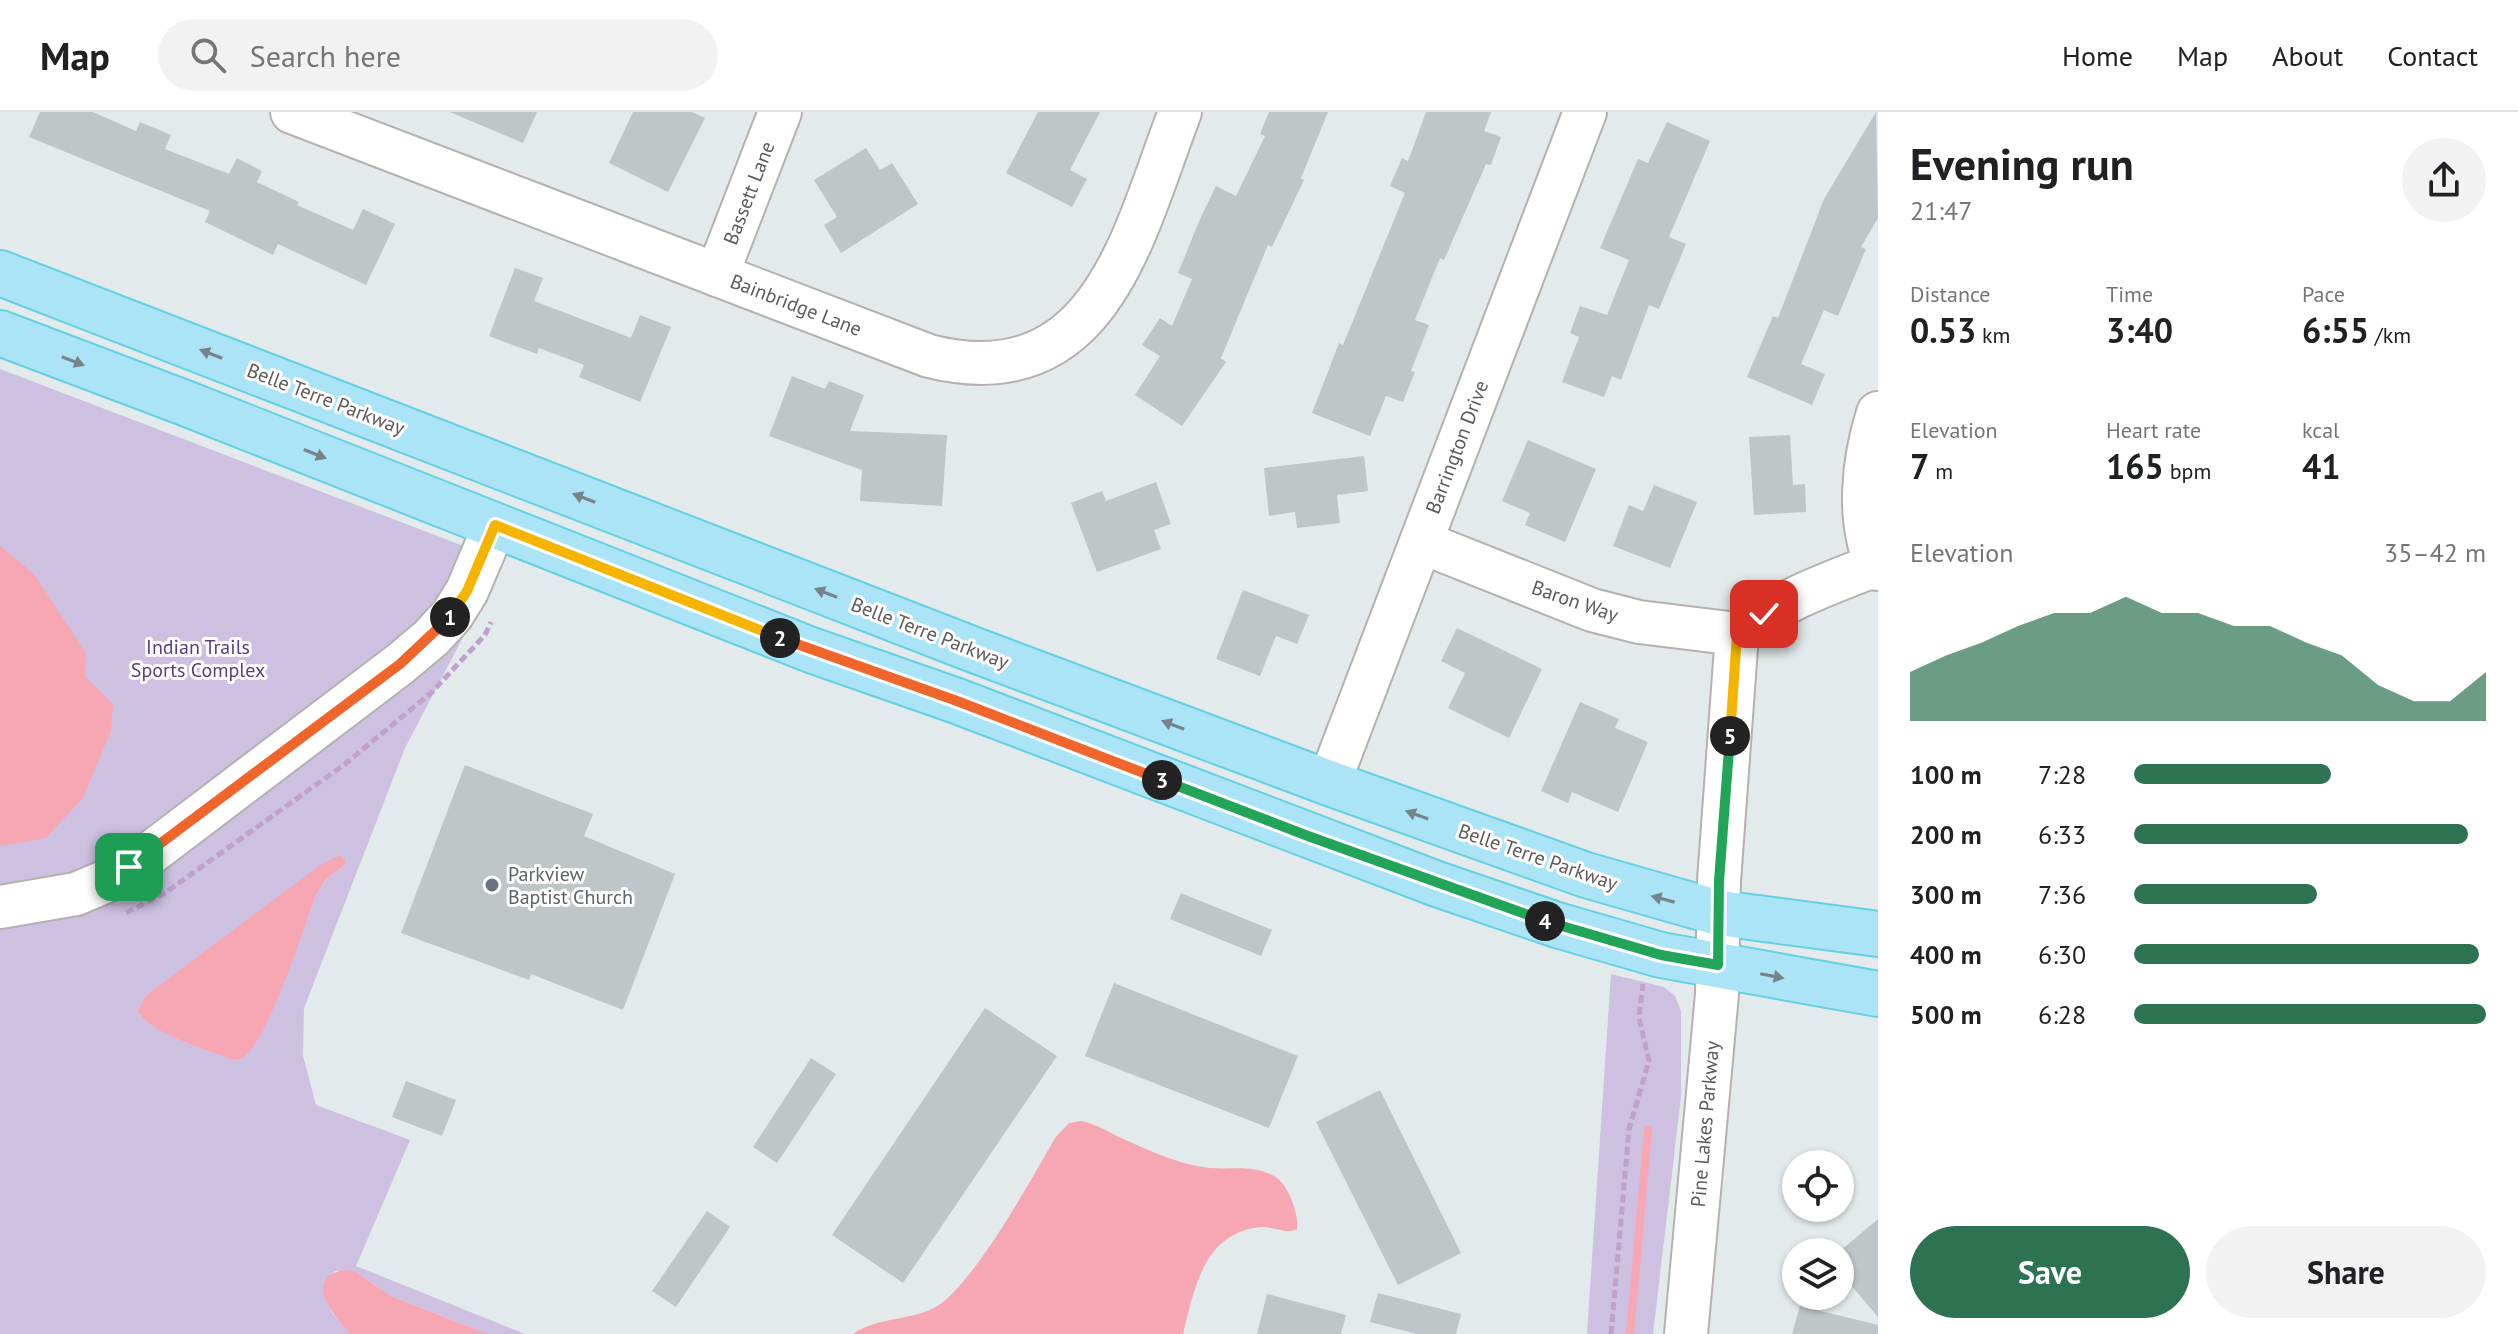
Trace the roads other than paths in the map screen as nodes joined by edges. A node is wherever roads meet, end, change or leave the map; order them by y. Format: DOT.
graph roads {
  1 [pos="292,112"];
  2 [pos="780,112"];
  3 [pos="1180,112"];
  4 [pos="1585,112"];
  5 [pos="376,127"];
  6 [pos="0,273"];
  7 [pos="717,275"];
  8 [pos="0,333"];
  9 [pos="1878,413"];
  10 [pos="495,525"];
  11 [pos="1421,542"];
  12 [pos="1877,567"];
  13 [pos="1737,634"];
  14 [pos="1329,783"];
  15 [pos="0,907"];
  16 [pos="1719,913"];
  17 [pos="1878,934"];
  18 [pos="1718,965"];
  19 [pos="1878,994"];
  20 [pos="1686,1334"];
  1 -- 5 [label="street, Bainbridge Lane"];
  2 -- 7 [label="street, Bassett Lane"];
  3 -- 7 [label="street, Bainbridge Lane"];
  4 -- 11 [label="street, Barrington Drive"];
  5 -- 7 [label="street, Bainbridge Lane"];
  14 -- 6 [label="main road, Belle Terre Parkway, one-way"];
  8 -- 10 [label="main road, one-way"];
  9 -- 12 [label="street"];
  10 -- 15 [label="street"];
  10 -- 18 [label="main road"];
  11 -- 13 [label="street, Baron Way"];
  11 -- 14 [label="street, Barrington Drive"];
  12 -- 13 [label="street"];
  13 -- 16 [label="street, Pine Lakes Parkway"];
  16 -- 14 [label="main road, Belle Terre Parkway, one-way"];
  16 -- 17 [label="main road, Belle Terre Parkway"];
  16 -- 18 [label="street, Pine Lakes Parkway"];
  18 -- 19 [label="main road, one-way"];
  18 -- 20 [label="street, Pine Lakes Parkway"];
}
